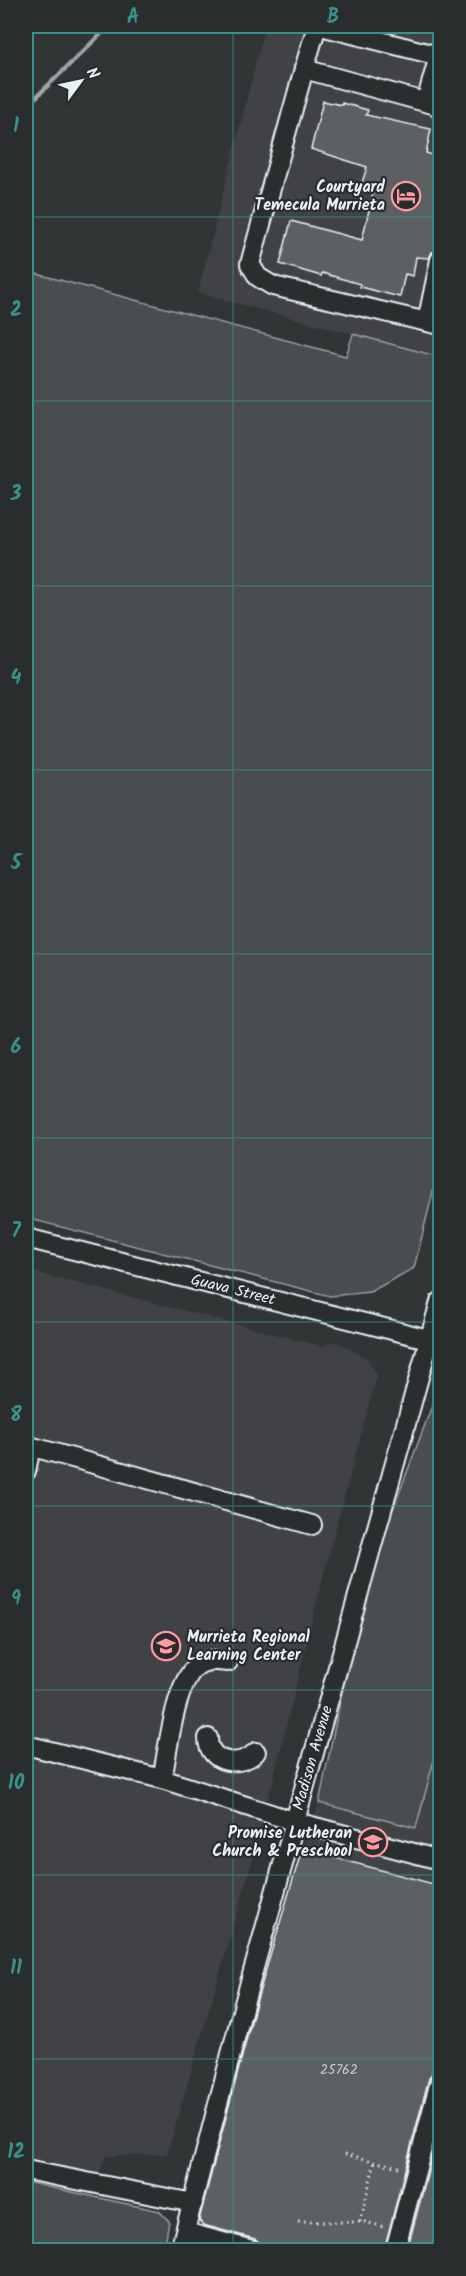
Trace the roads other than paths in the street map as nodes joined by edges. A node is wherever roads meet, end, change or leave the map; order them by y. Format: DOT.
graph roads {
  1 [pos="319,26"];
  2 [pos="304,69"];
  3 [pos="433,106"];
  4 [pos="441,260"];
  5 [pos="434,323"];
  6 [pos="26,1238"];
  7 [pos="441,1302"];
  8 [pos="435,1341"];
  9 [pos="28,1446"];
  10 [pos="26,1471"];
  11 [pos="312,1525"];
  12 [pos="228,1662"];
  13 [pos="208,1738"];
  14 [pos="26,1745"];
  15 [pos="256,1752"];
  16 [pos="162,1779"];
  17 [pos="296,1822"];
  18 [pos="441,1860"];
  19 [pos="441,2081"];
  20 [pos="26,2170"];
  21 [pos="193,2202"];
  22 [pos="185,2232"];
  23 [pos="180,2250"];
  24 [pos="252,2250"];
  25 [pos="396,2250"];
  1 -- 2 [label="street"];
  1 -- 3 [label="street"];
  2 -- 3 [label="street"];
  2 -- 5 [label="street"];
  4 -- 5 [label="street"];
  6 -- 8 [label="street, Guava Street"];
  7 -- 8 [label="street, Madison Avenue"];
  8 -- 17 [label="street, Madison Avenue"];
  9 -- 10 [label="street"];
  9 -- 11 [label="street"];
  12 -- 16 [label="street"];
  13 -- 15 [label="street"];
  14 -- 16 [label="street"];
  16 -- 17 [label="street"];
  17 -- 18 [label="street"];
  17 -- 21 [label="street, Madison Avenue"];
  19 -- 25 [label="street"];
  20 -- 21 [label="street"];
  21 -- 22 [label="street, Madison Avenue"];
  22 -- 23 [label="street, Madison Avenue"];
  22 -- 24 [label="street"];
}
